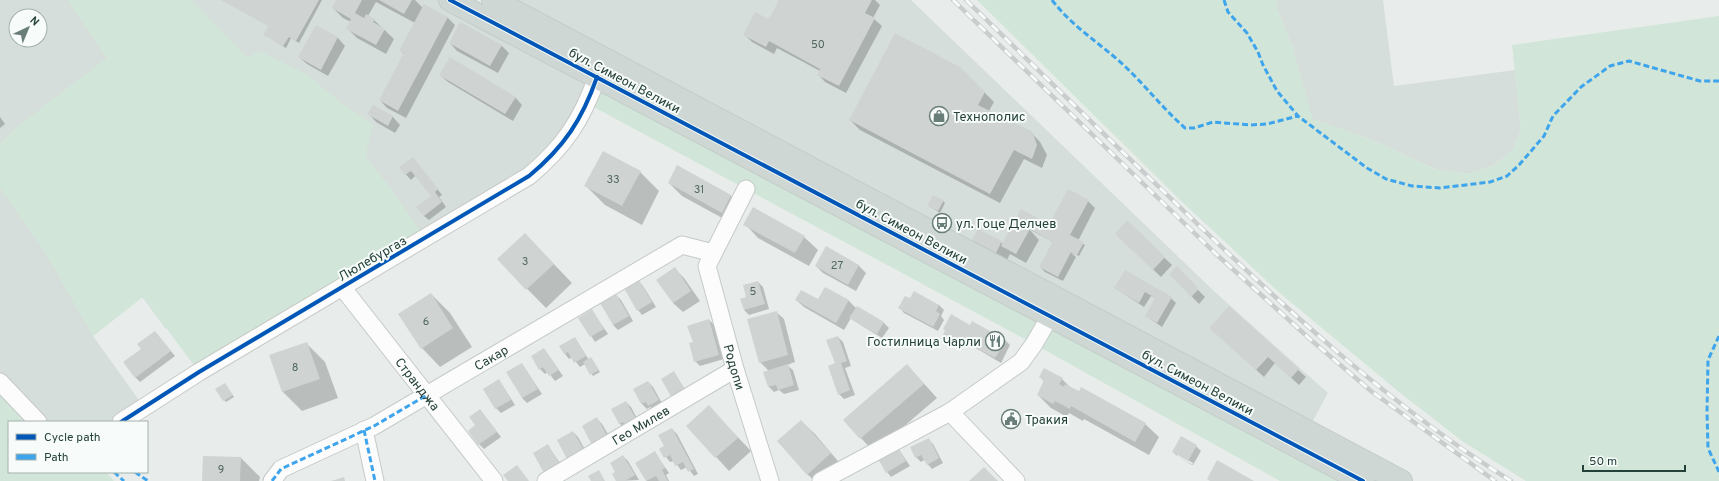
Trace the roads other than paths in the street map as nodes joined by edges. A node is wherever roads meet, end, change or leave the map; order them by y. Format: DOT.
graph roads {
  1 [pos="450,0"];
  2 [pos="493,0"];
  3 [pos="597,77"];
  4 [pos="746,188"];
  5 [pos="713,253"];
  6 [pos="342,287"];
  7 [pos="1055,307"];
  8 [pos="735,369"];
  9 [pos="0,382"];
  10 [pos="427,395"];
  11 [pos="950,412"];
  12 [pos="37,421"];
  13 [pos="123,421"];
  14 [pos="364,430"];
  15 [pos="272,481"];
  16 [pos="375,481"];
  17 [pos="494,481"];
  18 [pos="546,481"];
  19 [pos="770,481"];
  20 [pos="821,481"];
  21 [pos="1016,481"];
  22 [pos="1363,481"];
  23 [pos="1401,481"];
  1 -- 3 [label="main road, бул. Симеон Велики"];
  2 -- 7 [label="main road, бул. Симеон Велики"];
  3 -- 6 [label="street, Люлебургаз"];
  3 -- 7 [label="main road, бул. Симеон Велики"];
  4 -- 5 [label="street, Родопи"];
  5 -- 8 [label="street, Родопи"];
  5 -- 10 [label="street, Сакар"];
  6 -- 10 [label="street, Странджа"];
  6 -- 13 [label="street, Люлебургаз"];
  7 -- 11 [label="street"];
  7 -- 22 [label="main road, бул. Симеон Велики"];
  7 -- 23 [label="main road, бул. Симеон Велики"];
  8 -- 18 [label="street, Гео Милев"];
  8 -- 19 [label="street, Родопи"];
  9 -- 12 [label="street"];
  10 -- 14 [label="street, Сакар"];
  10 -- 17 [label="street, Странджа"];
  11 -- 20 [label="street"];
  11 -- 21 [label="street"];
  14 -- 15 [label="street, Сакар"];
  14 -- 16 [label="street"];
}
